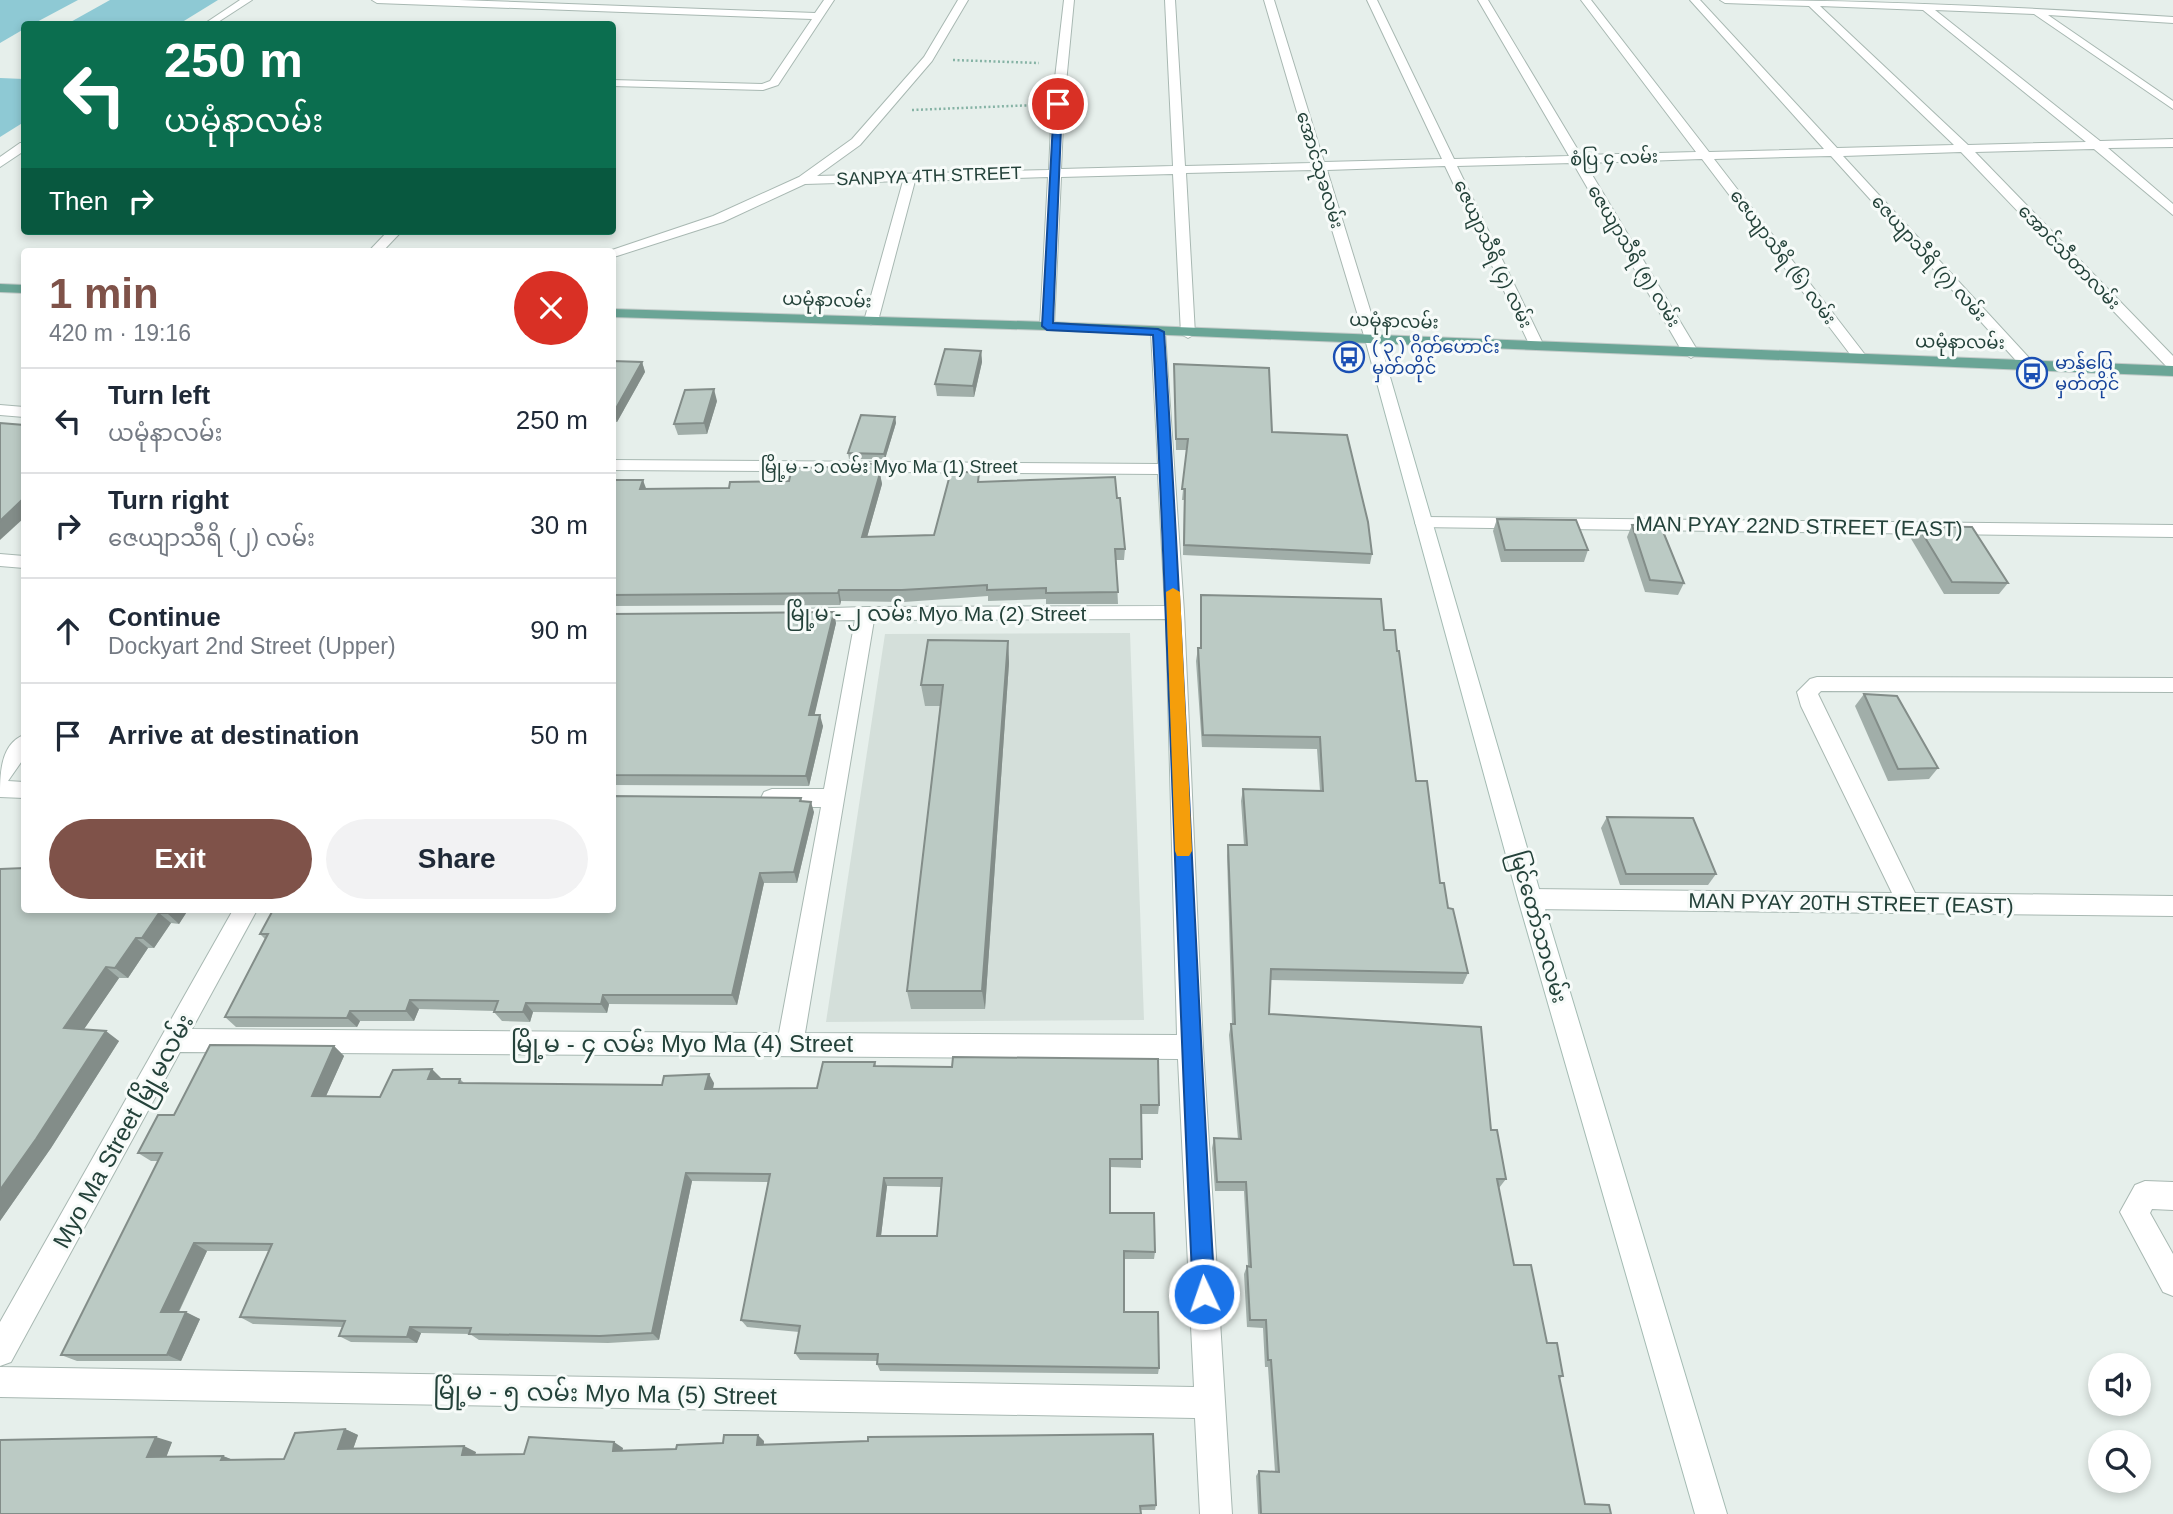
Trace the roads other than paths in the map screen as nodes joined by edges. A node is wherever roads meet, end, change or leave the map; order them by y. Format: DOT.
graph roads {
  1 [pos="247,0"];
  2 [pos="377,0"];
  3 [pos="829,0"];
  4 [pos="963,0"];
  5 [pos="1069,0"];
  6 [pos="1170,0"];
  7 [pos="1269,0"];
  8 [pos="1372,0"];
  9 [pos="1483,0"];
  10 [pos="1586,0"];
  11 [pos="1695,0"];
  12 [pos="1725,0"];
  13 [pos="2024,0"];
  14 [pos="1810,2"];
  15 [pos="1927,9"];
  16 [pos="2036,11"];
  17 [pos="818,16"];
  18 [pos="2161,20"];
  19 [pos="2173,20"];
  20 [pos="214,21"];
  21 [pos="2173,28"];
  22 [pos="616,83"];
  23 [pos="2173,106"];
  24 [pos="2173,143"];
  25 [pos="2097,145"];
  26 [pos="21,148"];
  27 [pos="1964,148"];
  28 [pos="1833,152"];
  29 [pos="1706,155"];
  30 [pos="1577,159"];
  31 [pos="1450,162"];
  32 [pos="0,163"];
  33 [pos="1319,166"];
  34 [pos="1179,170"];
  35 [pos="1055,173"];
  36 [pos="910,177"];
  37 [pos="803,180"];
  38 [pos="2172,208"];
  39 [pos="391,235"];
  40 [pos="379,248"];
  41 [pos="616,252"];
  42 [pos="0,288"];
  43 [pos="21,289"];
  44 [pos="616,313"];
  45 [pos="871,321"];
  46 [pos="1047,326"];
  47 [pos="1158,332"];
  48 [pos="1188,334"];
  49 [pos="1372,340"];
  50 [pos="1537,346"];
  51 [pos="1691,353"];
  52 [pos="1861,359"];
  53 [pos="2026,363"];
  54 [pos="2173,365"];
  55 [pos="2173,371"];
  56 [pos="0,410"];
  57 [pos="21,412"];
  58 [pos="616,465"];
  59 [pos="1164,469"];
  60 [pos="1424,523"];
  61 [pos="2173,531"];
  62 [pos="0,560"];
  63 [pos="21,562"];
  64 [pos="1175,612"];
  65 [pos="866,613"];
  66 [pos="786,614"];
  67 [pos="2173,685"];
  68 [pos="21,747"];
  69 [pos="0,776"];
  70 [pos="0,789"];
  71 [pos="21,790"];
  72 [pos="751,798"];
  73 [pos="834,799"];
  74 [pos="1530,899"];
  75 [pos="1909,904"];
  76 [pos="2173,906"];
  77 [pos="243,913"];
  78 [pos="174,1040"];
  79 [pos="790,1044"];
  80 [pos="1190,1047"];
  81 [pos="2173,1196"];
  82 [pos="2173,1282"];
  83 [pos="0,1351"];
  84 [pos="0,1382"];
  85 [pos="1211,1403"];
  86 [pos="1216,1514"];
  87 [pos="1711,1514"];
  1 -- 20 [label="street"];
  2 -- 17 [label="street"];
  3 -- 17 [label="street"];
  4 -- 37 [label="street"];
  5 -- 35 [label="street"];
  6 -- 34 [label="street"];
  7 -- 33 [label="street, အောင်သုခလမ်း"];
  8 -- 31 [label="street, ဇေယျာသီရိ (၄) လမ်း"];
  9 -- 30 [label="street, ဇေယျာသီရိ (၅) လမ်း"];
  10 -- 29 [label="street, ဇေယျာသီရိ (၆) လမ်း"];
  11 -- 28 [label="street, ဇေယျာသီရိ (၇) လမ်း"];
  12 -- 14 [label="street"];
  13 -- 16 [label="street"];
  14 -- 15 [label="street"];
  14 -- 27 [label="street, အောင်သီတာလမ်း"];
  15 -- 16 [label="street"];
  15 -- 25 [label="street"];
  16 -- 18 [label="street"];
  16 -- 23 [label="street"];
  17 -- 22 [label="street"];
  18 -- 19 [label="street"];
  18 -- 21 [label="street"];
  24 -- 25 [label="street, စံပြ ၄ လမ်း"];
  25 -- 27 [label="street, စံပြ ၄ လမ်း"];
  25 -- 38 [label="street"];
  26 -- 32 [label="street"];
  27 -- 28 [label="street, စံပြ ၄ လမ်း"];
  27 -- 54 [label="street, အောင်သီတာလမ်း"];
  28 -- 29 [label="street, စံပြ ၄ လမ်း"];
  28 -- 53 [label="street, ဇေယျာသီရိ (၇) လမ်း"];
  29 -- 30 [label="street, စံပြ ၄ လမ်း"];
  29 -- 52 [label="street, ဇေယျာသီရိ (၆) လမ်း"];
  30 -- 31 [label="street, စံပြ ၄ လမ်း"];
  30 -- 51 [label="street, ဇေယျာသီရိ (၅) လမ်း"];
  31 -- 33 [label="street, စံပြ ၄ လမ်း"];
  31 -- 50 [label="street, ဇေယျာသီရိ (၄) လမ်း"];
  33 -- 34 [label="street, စံပြ ၄ လမ်း"];
  33 -- 49 [label="street, အောင်သုခလမ်း"];
  34 -- 35 [label="street, စံပြ ၄ လမ်း"];
  34 -- 48 [label="street"];
  35 -- 36 [label="street, SANPYA 4TH STREET"];
  35 -- 46 [label="street"];
  36 -- 37 [label="street, SANPYA 4TH STREET"];
  36 -- 45 [label="street"];
  37 -- 41 [label="street"];
  39 -- 40 [label="street"];
  42 -- 43 [label="main road"];
  44 -- 45 [label="main road, ယမုံနာလမ်း"];
  45 -- 46 [label="main road, ယမုံနာလမ်း"];
  46 -- 47 [label="main road, ယမုံနာလမ်း"];
  47 -- 48 [label="main road, ယမုံနာလမ်း"];
  47 -- 59 [label="street"];
  48 -- 49 [label="main road, ယမုံနာလမ်း"];
  49 -- 50 [label="main road, ယမုံနာလမ်း"];
  49 -- 60 [label="street, မြင်တော်သာလမ်း"];
  50 -- 51 [label="main road, ယမုံနာလမ်း"];
  51 -- 52 [label="main road, ယမုံနာလမ်း"];
  52 -- 53 [label="main road, ယမုံနာလမ်း"];
  53 -- 55 [label="main road, ယမုံနာလမ်း"];
  56 -- 57 [label="street"];
  58 -- 59 [label="street, မြို့မ - ၁ လမ်း Myo Ma (1) Street"];
  59 -- 64 [label="street"];
  60 -- 61 [label="street, MAN PYAY 22ND STREET (EAST)"];
  60 -- 74 [label="street, မြင်တော်သာလမ်း"];
  62 -- 63 [label="street"];
  64 -- 65 [label="street, မြို့မ - ၂ လမ်း Myo Ma (2) Street"];
  64 -- 80 [label="street"];
  65 -- 66 [label="street, မြို့မ - ၂ လမ်း Myo Ma (2) Street"];
  65 -- 73 [label="street"];
  67 -- 75 [label="street"];
  68 -- 69 [label="street"];
  70 -- 71 [label="street"];
  72 -- 73 [label="street"];
  73 -- 79 [label="street"];
  74 -- 75 [label="street, MAN PYAY 20TH STREET (EAST)"];
  74 -- 87 [label="street, မြင်တော်သာလမ်း"];
  75 -- 76 [label="street, MAN PYAY 20TH STREET (EAST)"];
  77 -- 78 [label="street, Myo Ma Street မြို့မလမ်း"];
  78 -- 79 [label="street, မြို့မ - ၄ လမ်း Myo Ma (4) Street"];
  78 -- 83 [label="street, Myo Ma Street မြို့မလမ်း"];
  79 -- 80 [label="street, မြို့မ - ၄ လမ်း Myo Ma (4) Street"];
  80 -- 85 [label="street"];
  81 -- 82 [label="street"];
  84 -- 85 [label="street, မြို့မ - ၅ လမ်း Myo Ma (5) Street"];
  85 -- 86 [label="street"];
}
